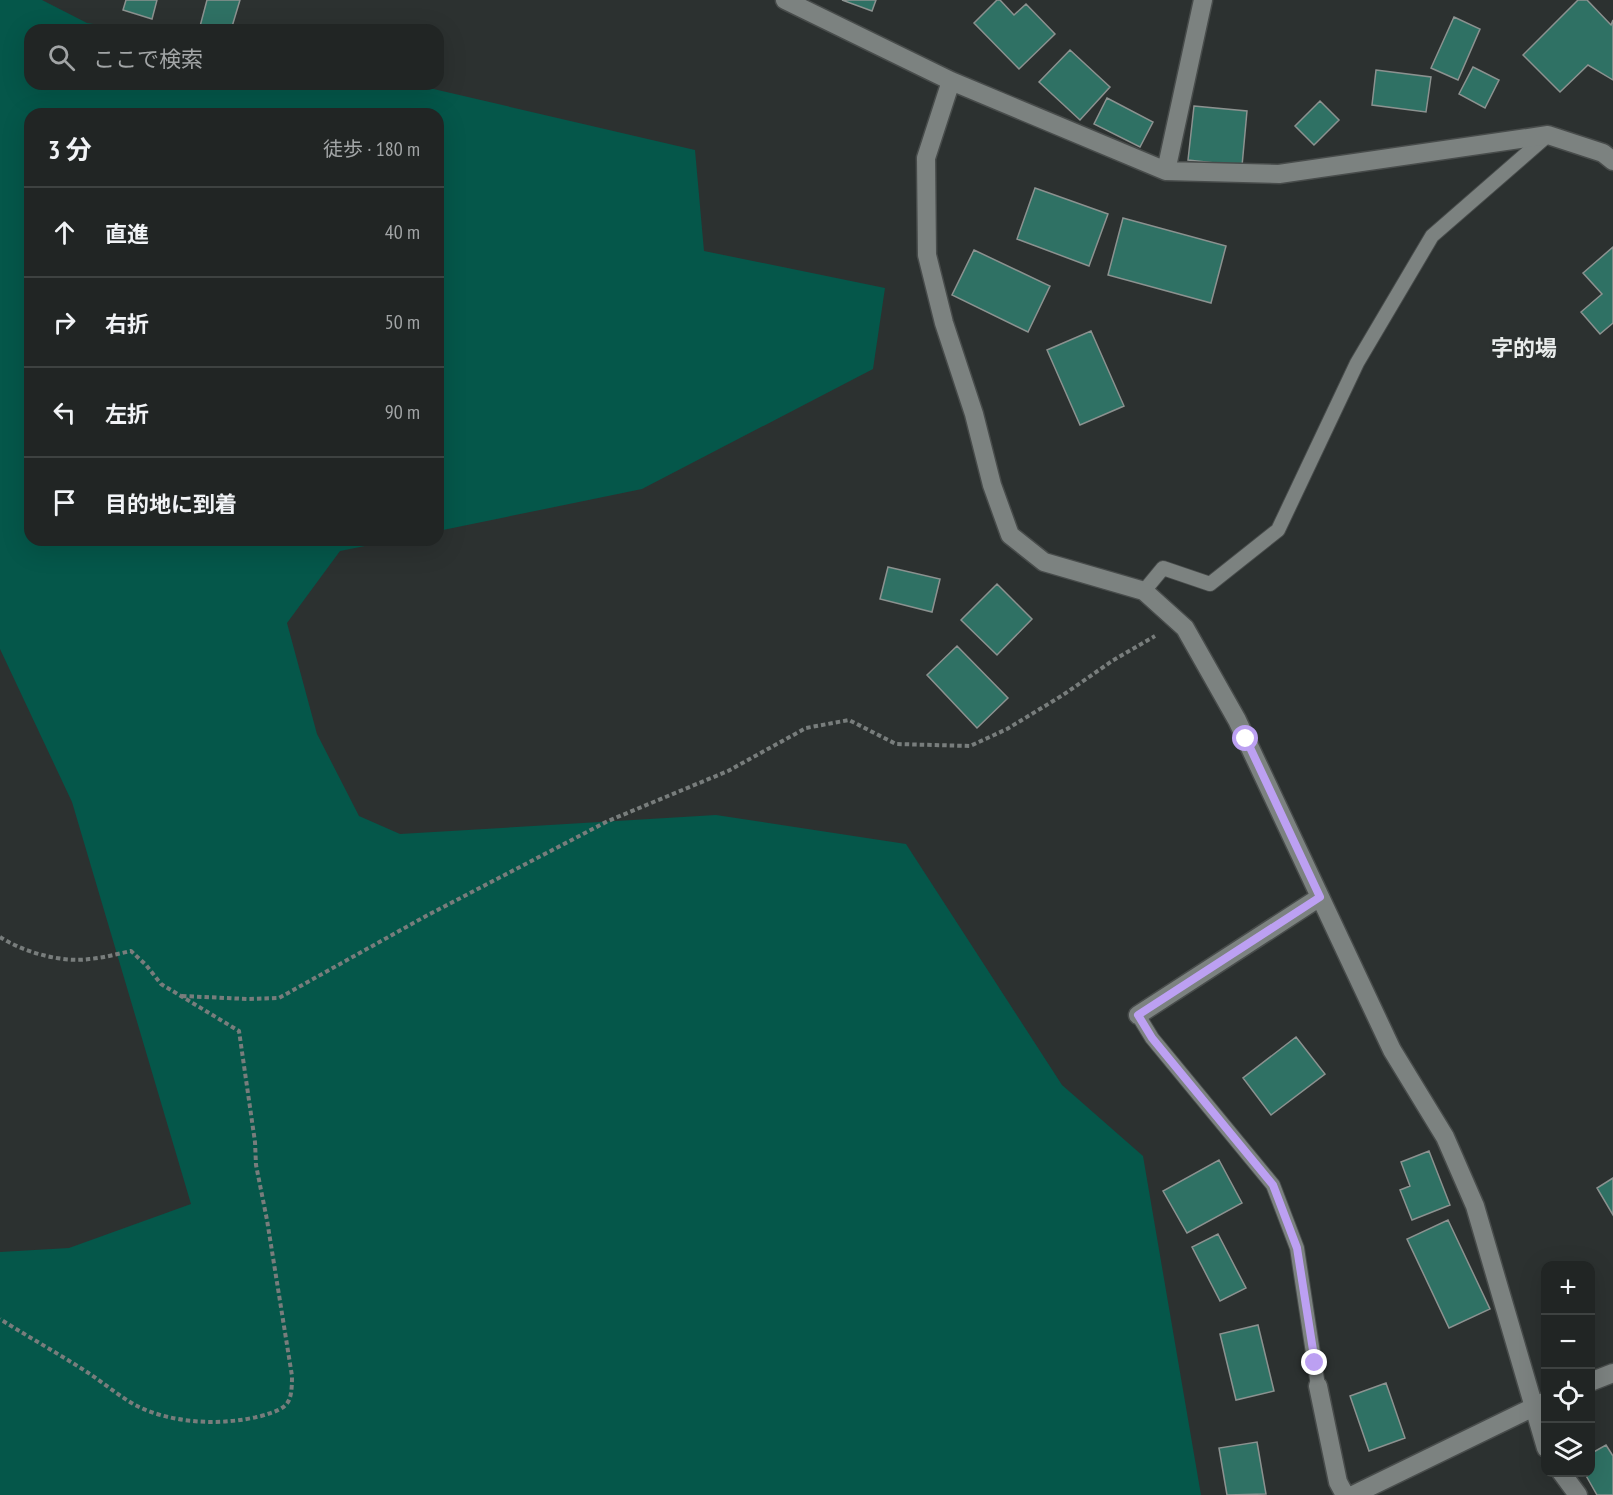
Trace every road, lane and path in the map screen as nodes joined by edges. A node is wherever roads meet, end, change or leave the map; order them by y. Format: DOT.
graph roads {
  1 [pos="785,0"];
  2 [pos="1203,0"];
  3 [pos="951,81"];
  4 [pos="1548,135"];
  5 [pos="1613,161"];
  6 [pos="1166,171"];
  7 [pos="1144,591"];
  8 [pos="1155,636"];
  9 [pos="1320,897"];
  10 [pos="0,937"];
  11 [pos="182,996"];
  12 [pos="1138,1015"];
  13 [pos="0,1319"];
  14 [pos="1613,1373"];
  15 [pos="1595,1380"];
  16 [pos="1318,1386"];
  17 [pos="1539,1404"];
  18 [pos="1542,1423"];
  19 [pos="1565,1477"];
  20 [pos="1346,1495"];
  21 [pos="1353,1495"];
  22 [pos="1578,1495"];
  1 -- 3 [label="street"];
  2 -- 6 [label="street"];
  3 -- 6 [label="street"];
  3 -- 7 [label="street"];
  4 -- 5 [label="street"];
  4 -- 6 [label="street"];
  4 -- 7 [label="lane"];
  7 -- 9 [label="street"];
  8 -- 11 [label="path"];
  9 -- 12 [label="street"];
  9 -- 17 [label="street"];
  10 -- 11 [label="path"];
  11 -- 13 [label="path"];
  12 -- 16 [label="lane"];
  14 -- 15 [label="street"];
  16 -- 20 [label="street"];
  17 -- 18 [label="street"];
  17 -- 21 [label="street"];
  19 -- 22 [label="street"];
}
